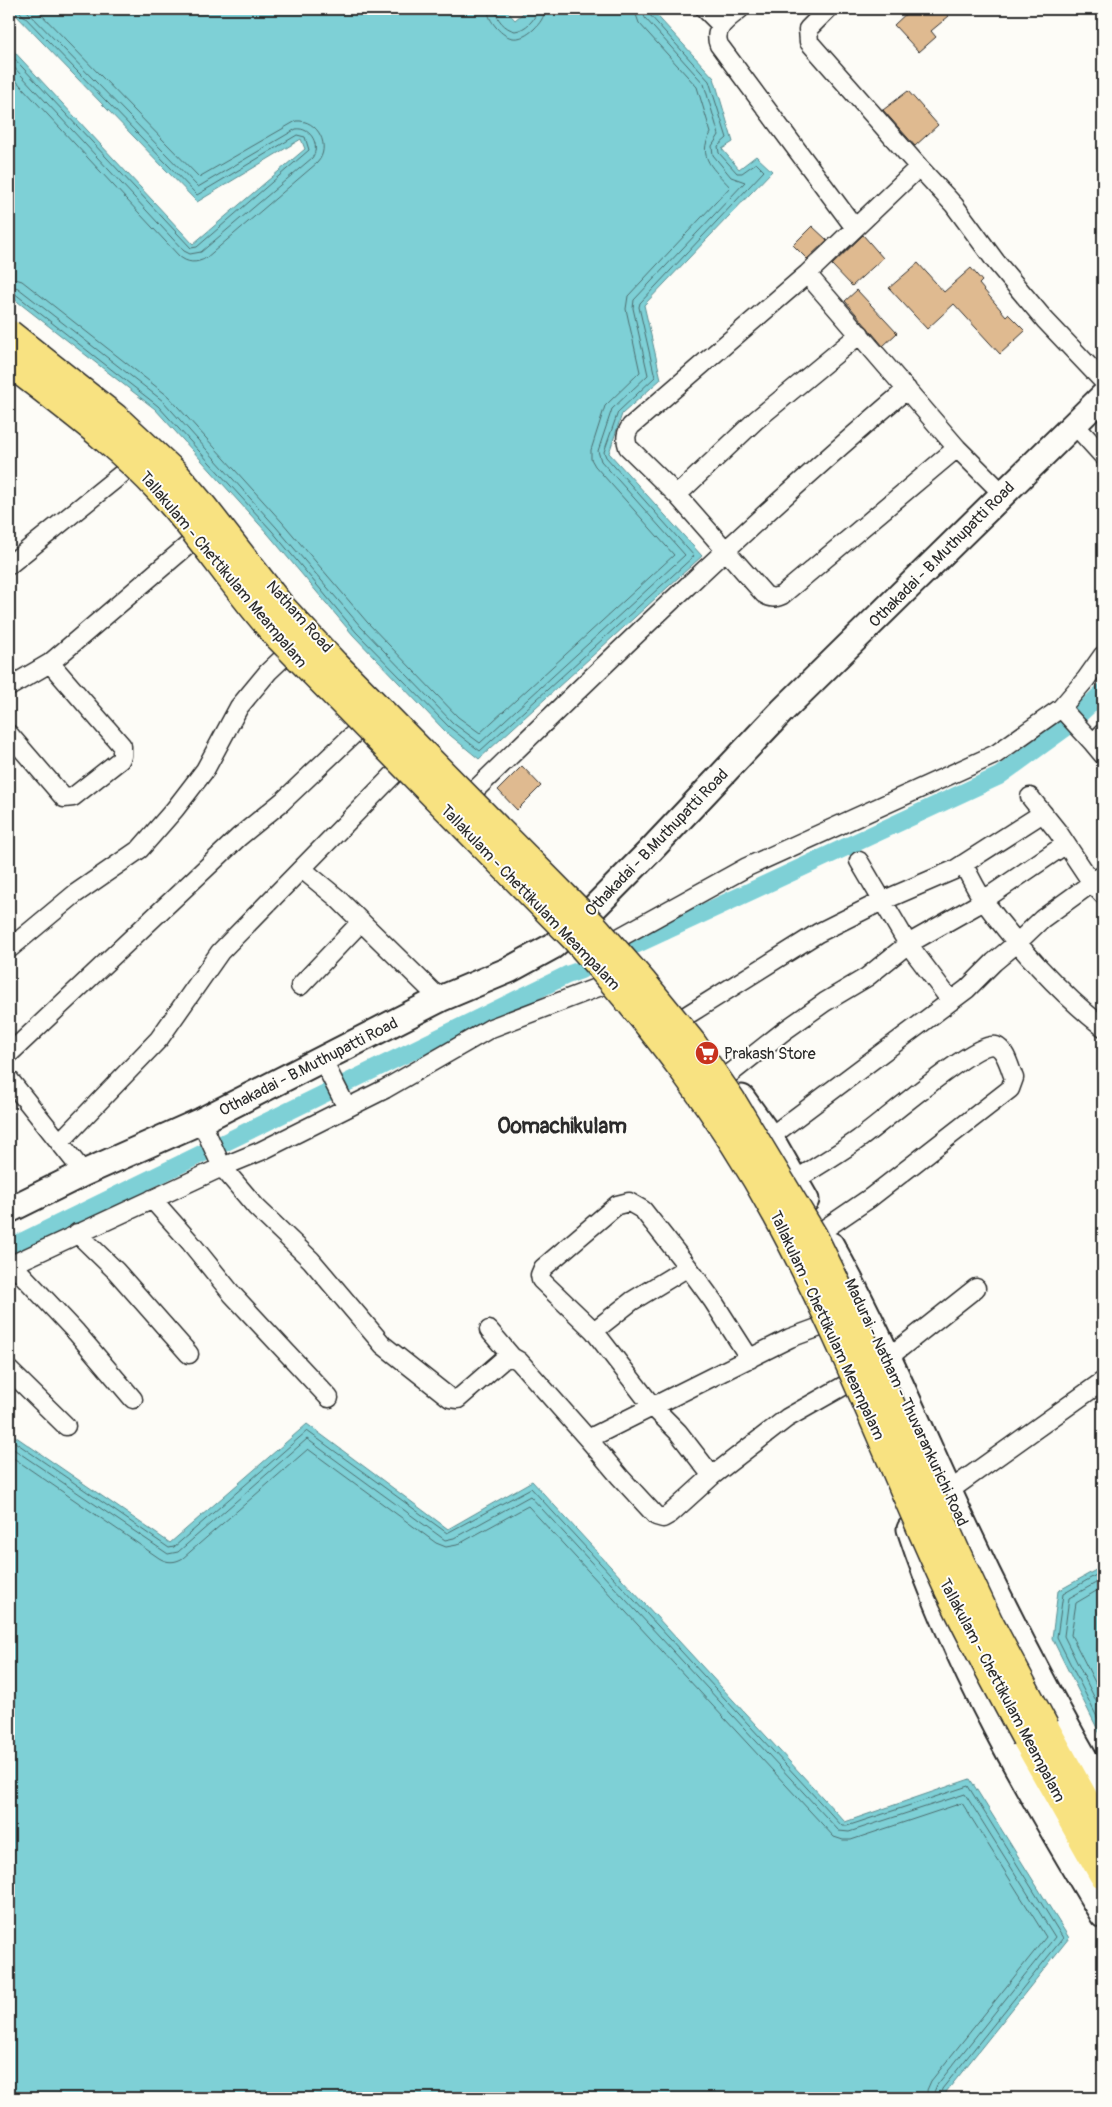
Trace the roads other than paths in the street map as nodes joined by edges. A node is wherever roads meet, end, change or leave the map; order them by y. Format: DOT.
graph roads {
  1 [pos="705,9"];
  2 [pos="740,9"];
  3 [pos="828,9"];
  4 [pos="721,25"];
  5 [pos="919,167"];
  6 [pos="855,228"];
  7 [pos="807,274"];
  8 [pos="9,326"];
  9 [pos="9,334"];
  10 [pos="860,334"];
  11 [pos="9,362"];
  12 [pos="9,371"];
  13 [pos="1103,381"];
  14 [pos="907,388"];
  15 [pos="1103,396"];
  16 [pos="1074,424"];
  17 [pos="957,448"];
  18 [pos="1103,456"];
  19 [pos="129,468"];
  20 [pos="1002,493"];
  21 [pos="677,495"];
  22 [pos="194,540"];
  23 [pos="726,552"];
  24 [pos="9,565"];
  25 [pos="287,654"];
  26 [pos="1103,655"];
  27 [pos="50,663"];
  28 [pos="9,687"];
  29 [pos="1064,713"];
  30 [pos="360,728"];
  31 [pos="9,734"];
  32 [pos="1096,741"];
  33 [pos="400,768"];
  34 [pos="472,793"];
  35 [pos="1030,797"];
  36 [pos="1043,813"];
  37 [pos="1066,844"];
  38 [pos="859,862"];
  39 [pos="963,864"];
  40 [pos="302,869"];
  41 [pos="1100,885"];
  42 [pos="983,900"];
  43 [pos="882,901"];
  44 [pos="589,912"];
  45 [pos="361,922"];
  46 [pos="566,935"];
  47 [pos="615,940"];
  48 [pos="1018,942"];
  49 [pos="908,944"];
  50 [pos="9,949"];
  51 [pos="609,983"];
  52 [pos="300,986"];
  53 [pos="440,999"];
  54 [pos="951,1001"];
  55 [pos="681,1019"];
  56 [pos="1103,1027"];
  57 [pos="9,1054"];
  58 [pos="322,1060"];
  59 [pos="726,1077"];
  60 [pos="9,1079"];
  61 [pos="340,1095"];
  62 [pos="770,1137"];
  63 [pos="60,1142"];
  64 [pos="212,1146"];
  65 [pos="84,1173"];
  66 [pos="795,1180"];
  67 [pos="152,1199"];
  68 [pos="9,1210"];
  69 [pos="823,1230"];
  70 [pos="76,1234"];
  71 [pos="10,1265"];
  72 [pos="688,1267"];
  73 [pos="976,1288"];
  74 [pos="828,1324"];
  75 [pos="489,1330"];
  76 [pos="594,1331"];
  77 [pos="189,1354"];
  78 [pos="512,1357"];
  79 [pos="889,1357"];
  80 [pos="750,1359"];
  81 [pos="9,1370"];
  82 [pos="854,1380"];
  83 [pos="1103,1381"];
  84 [pos="329,1398"];
  85 [pos="133,1399"];
  86 [pos="652,1406"];
  87 [pos="66,1426"];
  88 [pos="588,1439"];
  89 [pos="712,1476"];
  90 [pos="949,1491"];
  91 [pos="1035,1733"];
  92 [pos="1103,1791"];
  93 [pos="1103,1833"];
  94 [pos="1103,1874"];
  95 [pos="1103,1915"];
  1 -- 4 [label="street"];
  2 -- 4 [label="street"];
  3 -- 5 [label="street"];
  4 -- 6 [label="street"];
  5 -- 6 [label="street"];
  5 -- 13 [label="street"];
  6 -- 7 [label="street"];
  7 -- 10 [label="street"];
  7 -- 21 [label="street"];
  8 -- 34 [label="main road, Natham Road"];
  9 -- 91 [label="highway, Tallakulam - Chettikulam Meampalam, bridge"];
  10 -- 14 [label="street"];
  10 -- 21 [label="street"];
  11 -- 91 [label="highway, Tallakulam - Chettikulam Meampalam, bridge"];
  12 -- 19 [label="main road"];
  14 -- 17 [label="street"];
  14 -- 23 [label="street"];
  15 -- 16 [label="main road, Othakadai - B.Muthupatti Road"];
  16 -- 18 [label="street"];
  16 -- 20 [label="main road, Othakadai - B.Muthupatti Road"];
  17 -- 20 [label="street"];
  17 -- 23 [label="street"];
  19 -- 22 [label="main road"];
  19 -- 24 [label="street"];
  20 -- 44 [label="main road, Othakadai - B.Muthupatti Road"];
  21 -- 23 [label="street"];
  22 -- 25 [label="main road"];
  22 -- 27 [label="street"];
  23 -- 34 [label="street"];
  25 -- 30 [label="main road"];
  25 -- 50 [label="street"];
  26 -- 29 [label="street"];
  27 -- 28 [label="street"];
  27 -- 31 [label="street"];
  29 -- 32 [label="street"];
  29 -- 47 [label="street"];
  30 -- 33 [label="main road"];
  30 -- 57 [label="street"];
  33 -- 40 [label="street"];
  33 -- 46 [label="main road"];
  34 -- 44 [label="main road, Natham Road"];
  35 -- 36 [label="street"];
  36 -- 37 [label="street"];
  36 -- 39 [label="street"];
  37 -- 41 [label="street"];
  37 -- 42 [label="street"];
  38 -- 43 [label="street"];
  39 -- 42 [label="street"];
  39 -- 43 [label="street"];
  40 -- 45 [label="street"];
  40 -- 63 [label="street"];
  41 -- 48 [label="street"];
  42 -- 48 [label="street"];
  42 -- 49 [label="street"];
  43 -- 49 [label="street"];
  43 -- 55 [label="street"];
  44 -- 46 [label="main road, Othakadai - B.Muthupatti Road"];
  44 -- 47 [label="main road, Madurai - Natham - Thuvarankurichi Road"];
  45 -- 52 [label="street"];
  45 -- 53 [label="street"];
  46 -- 51 [label="main road"];
  46 -- 53 [label="main road, Othakadai - B.Muthupatti Road"];
  47 -- 55 [label="main road, Madurai - Natham - Thuvarankurichi Road"];
  48 -- 54 [label="street"];
  48 -- 56 [label="street"];
  49 -- 54 [label="street"];
  49 -- 59 [label="street"];
  51 -- 61 [label="street"];
  51 -- 74 [label="main road"];
  53 -- 58 [label="main road, Othakadai - B.Muthupatti Road"];
  54 -- 62 [label="street"];
  55 -- 59 [label="main road, Madurai - Natham - Thuvarankurichi Road"];
  58 -- 61 [label="street"];
  58 -- 64 [label="main road, Othakadai - B.Muthupatti Road"];
  59 -- 62 [label="main road, Madurai - Natham - Thuvarankurichi Road"];
  60 -- 63 [label="street"];
  61 -- 64 [label="street"];
  62 -- 66 [label="main road, Madurai - Natham - Thuvarankurichi Road"];
  63 -- 65 [label="street"];
  64 -- 65 [label="main road, Othakadai - B.Muthupatti Road"];
  64 -- 67 [label="street"];
  64 -- 78 [label="street"];
  65 -- 68 [label="main road, Othakadai - B.Muthupatti Road"];
  66 -- 69 [label="main road, Madurai - Natham - Thuvarankurichi Road"];
  66 -- 69 [label="street"];
  67 -- 70 [label="street"];
  67 -- 84 [label="street"];
  69 -- 79 [label="main road, Madurai - Natham - Thuvarankurichi Road"];
  70 -- 71 [label="street"];
  70 -- 77 [label="street"];
  71 -- 85 [label="street"];
  72 -- 76 [label="street"];
  72 -- 76 [label="street"];
  72 -- 80 [label="street"];
  73 -- 79 [label="street"];
  74 -- 80 [label="street"];
  74 -- 82 [label="main road"];
  75 -- 78 [label="street"];
  76 -- 86 [label="street"];
  78 -- 88 [label="street"];
  79 -- 90 [label="main road, Madurai - Natham - Thuvarankurichi Road"];
  80 -- 86 [label="street"];
  81 -- 87 [label="street"];
  82 -- 89 [label="street"];
  82 -- 95 [label="main road"];
  83 -- 90 [label="street"];
  86 -- 88 [label="street"];
  86 -- 89 [label="street"];
  88 -- 89 [label="street"];
  90 -- 92 [label="main road, Madurai - Natham - Thuvarankurichi Road"];
  91 -- 93 [label="highway, Tallakulam - Chettikulam Meampalam"];
  91 -- 94 [label="highway, Tallakulam - Chettikulam Meampalam"];
}
